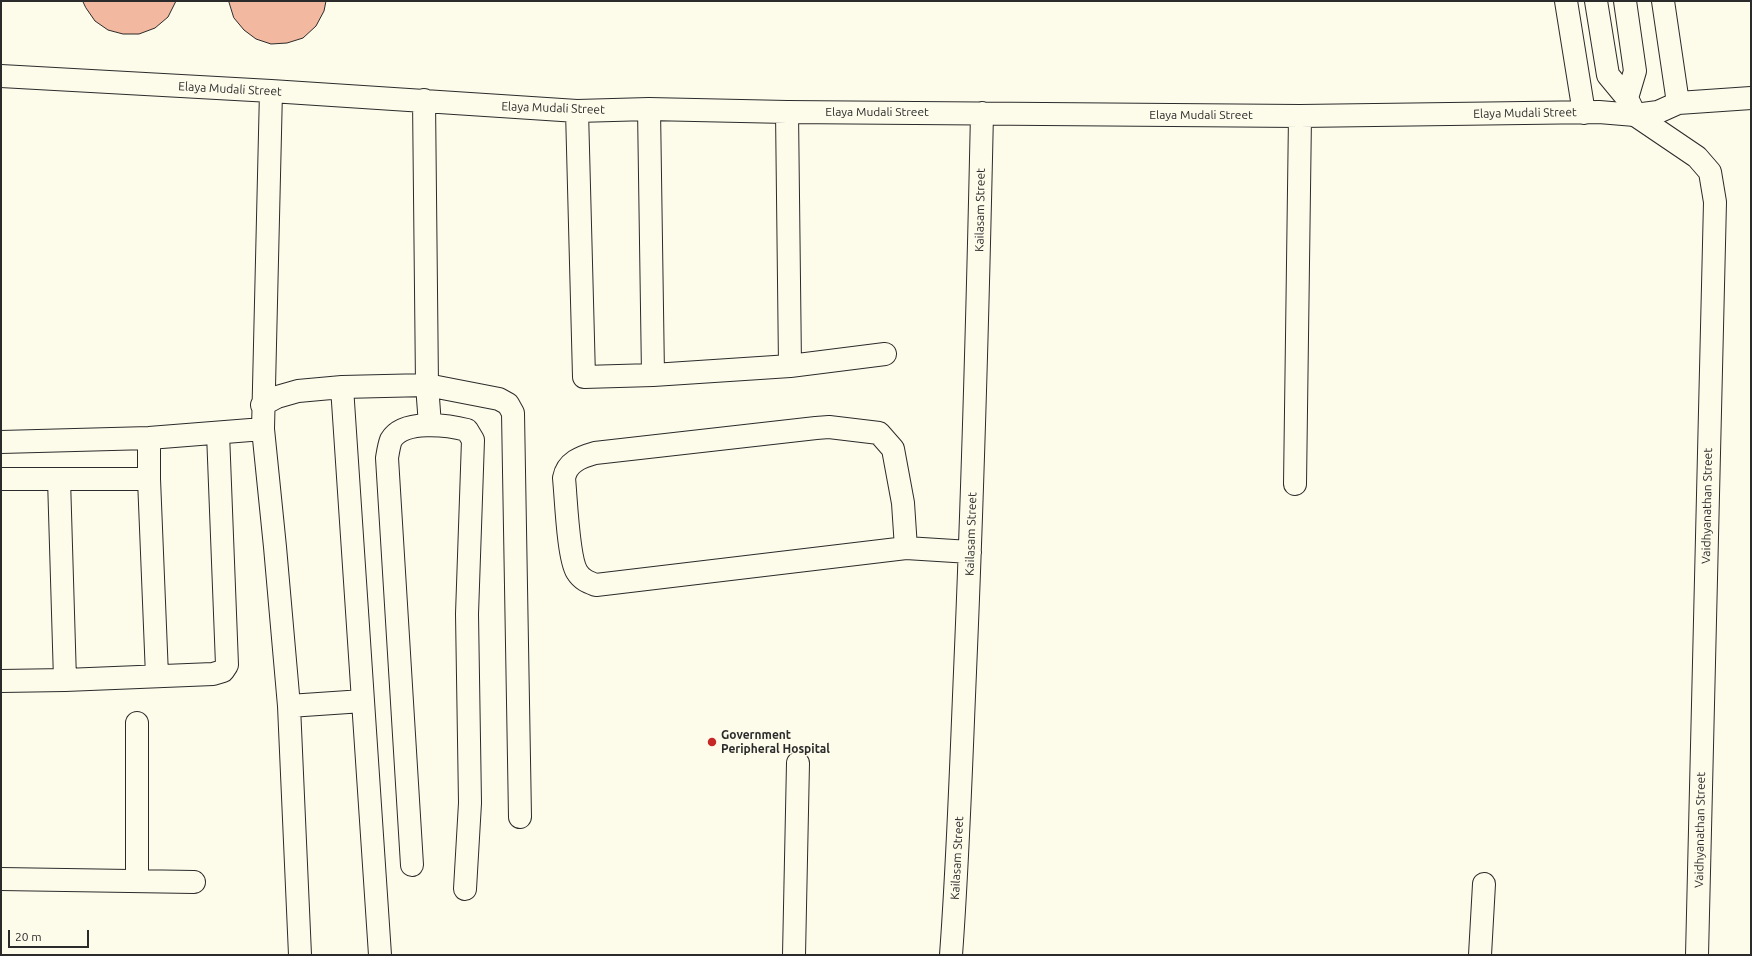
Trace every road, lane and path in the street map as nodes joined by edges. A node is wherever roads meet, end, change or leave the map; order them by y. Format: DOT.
graph roads {
  1 [pos="1566,1"];
  2 [pos="1596,1"];
  3 [pos="1625,1"];
  4 [pos="1662,1"];
  5 [pos="1,76"];
  6 [pos="271,91"];
  7 [pos="1751,98"];
  8 [pos="424,100"];
  9 [pos="1678,102"];
  10 [pos="1631,107"];
  11 [pos="649,108"];
  12 [pos="577,111"];
  13 [pos="787,112"];
  14 [pos="982,113"];
  15 [pos="1584,113"];
  16 [pos="1300,116"];
  17 [pos="885,354"];
  18 [pos="790,366"];
  19 [pos="653,375"];
  20 [pos="427,385"];
  21 [pos="342,388"];
  22 [pos="262,405"];
  23 [pos="430,426"];
  24 [pos="262,429"];
  25 [pos="218,433"];
  26 [pos="149,438"];
  27 [pos="1,442"];
  28 [pos="1,479"];
  29 [pos="59,479"];
  30 [pos="149,480"];
  31 [pos="1296,484"];
  32 [pos="906,548"];
  33 [pos="970,552"];
  34 [pos="157,676"];
  35 [pos="65,680"];
  36 [pos="1,681"];
  37 [pos="363,701"];
  38 [pos="289,706"];
  39 [pos="136,723"];
  40 [pos="798,763"];
  41 [pos="520,817"];
  42 [pos="412,865"];
  43 [pos="1,879"];
  44 [pos="137,881"];
  45 [pos="194,882"];
  46 [pos="1484,884"];
  47 [pos="465,889"];
  48 [pos="300,955"];
  49 [pos="380,955"];
  50 [pos="794,955"];
  51 [pos="951,955"];
  52 [pos="1480,955"];
  53 [pos="1696,955"];
  1 -- 15 [label="street"];
  2 -- 10 [label="street, Vaidhyanathan Street"];
  3 -- 10 [label="street"];
  4 -- 9 [label="street"];
  5 -- 6 [label="street, Elaya Mudali Street"];
  6 -- 8 [label="street, Elaya Mudali Street"];
  6 -- 22 [label="street"];
  7 -- 9 [label="street, Elaya Mudali Street"];
  8 -- 12 [label="street, Elaya Mudali Street"];
  8 -- 20 [label="street"];
  9 -- 10 [label="street, Elaya Mudali Street"];
  10 -- 15 [label="street, Elaya Mudali Street"];
  10 -- 53 [label="street, Vaidhyanathan Street"];
  11 -- 12 [label="street, Elaya Mudali Street"];
  11 -- 13 [label="street, Elaya Mudali Street"];
  11 -- 19 [label="street"];
  12 -- 19 [label="street"];
  13 -- 14 [label="street, Elaya Mudali Street"];
  13 -- 18 [label="street"];
  14 -- 16 [label="street, Elaya Mudali Street"];
  14 -- 33 [label="street, Kailasam Street"];
  15 -- 16 [label="street, Elaya Mudali Street"];
  16 -- 31 [label="street"];
  17 -- 18 [label="street"];
  18 -- 19 [label="street"];
  20 -- 21 [label="street"];
  20 -- 23 [label="street"];
  20 -- 41 [label="street"];
  21 -- 22 [label="street"];
  21 -- 37 [label="street"];
  22 -- 24 [label="street"];
  23 -- 42 [label="street"];
  23 -- 47 [label="street"];
  24 -- 25 [label="street"];
  24 -- 38 [label="street"];
  25 -- 26 [label="street"];
  25 -- 34 [label="street"];
  26 -- 27 [label="street"];
  26 -- 30 [label="street"];
  28 -- 29 [label="street"];
  29 -- 30 [label="street"];
  29 -- 35 [label="street"];
  30 -- 34 [label="street"];
  32 -- 32 [label="street"];
  32 -- 33 [label="street"];
  33 -- 51 [label="street, Kailasam Street"];
  34 -- 35 [label="street"];
  35 -- 36 [label="street"];
  37 -- 38 [label="street"];
  37 -- 49 [label="street"];
  38 -- 48 [label="street"];
  39 -- 44 [label="street"];
  40 -- 50 [label="street"];
  43 -- 44 [label="street"];
  44 -- 45 [label="street"];
  46 -- 52 [label="street"];
}
